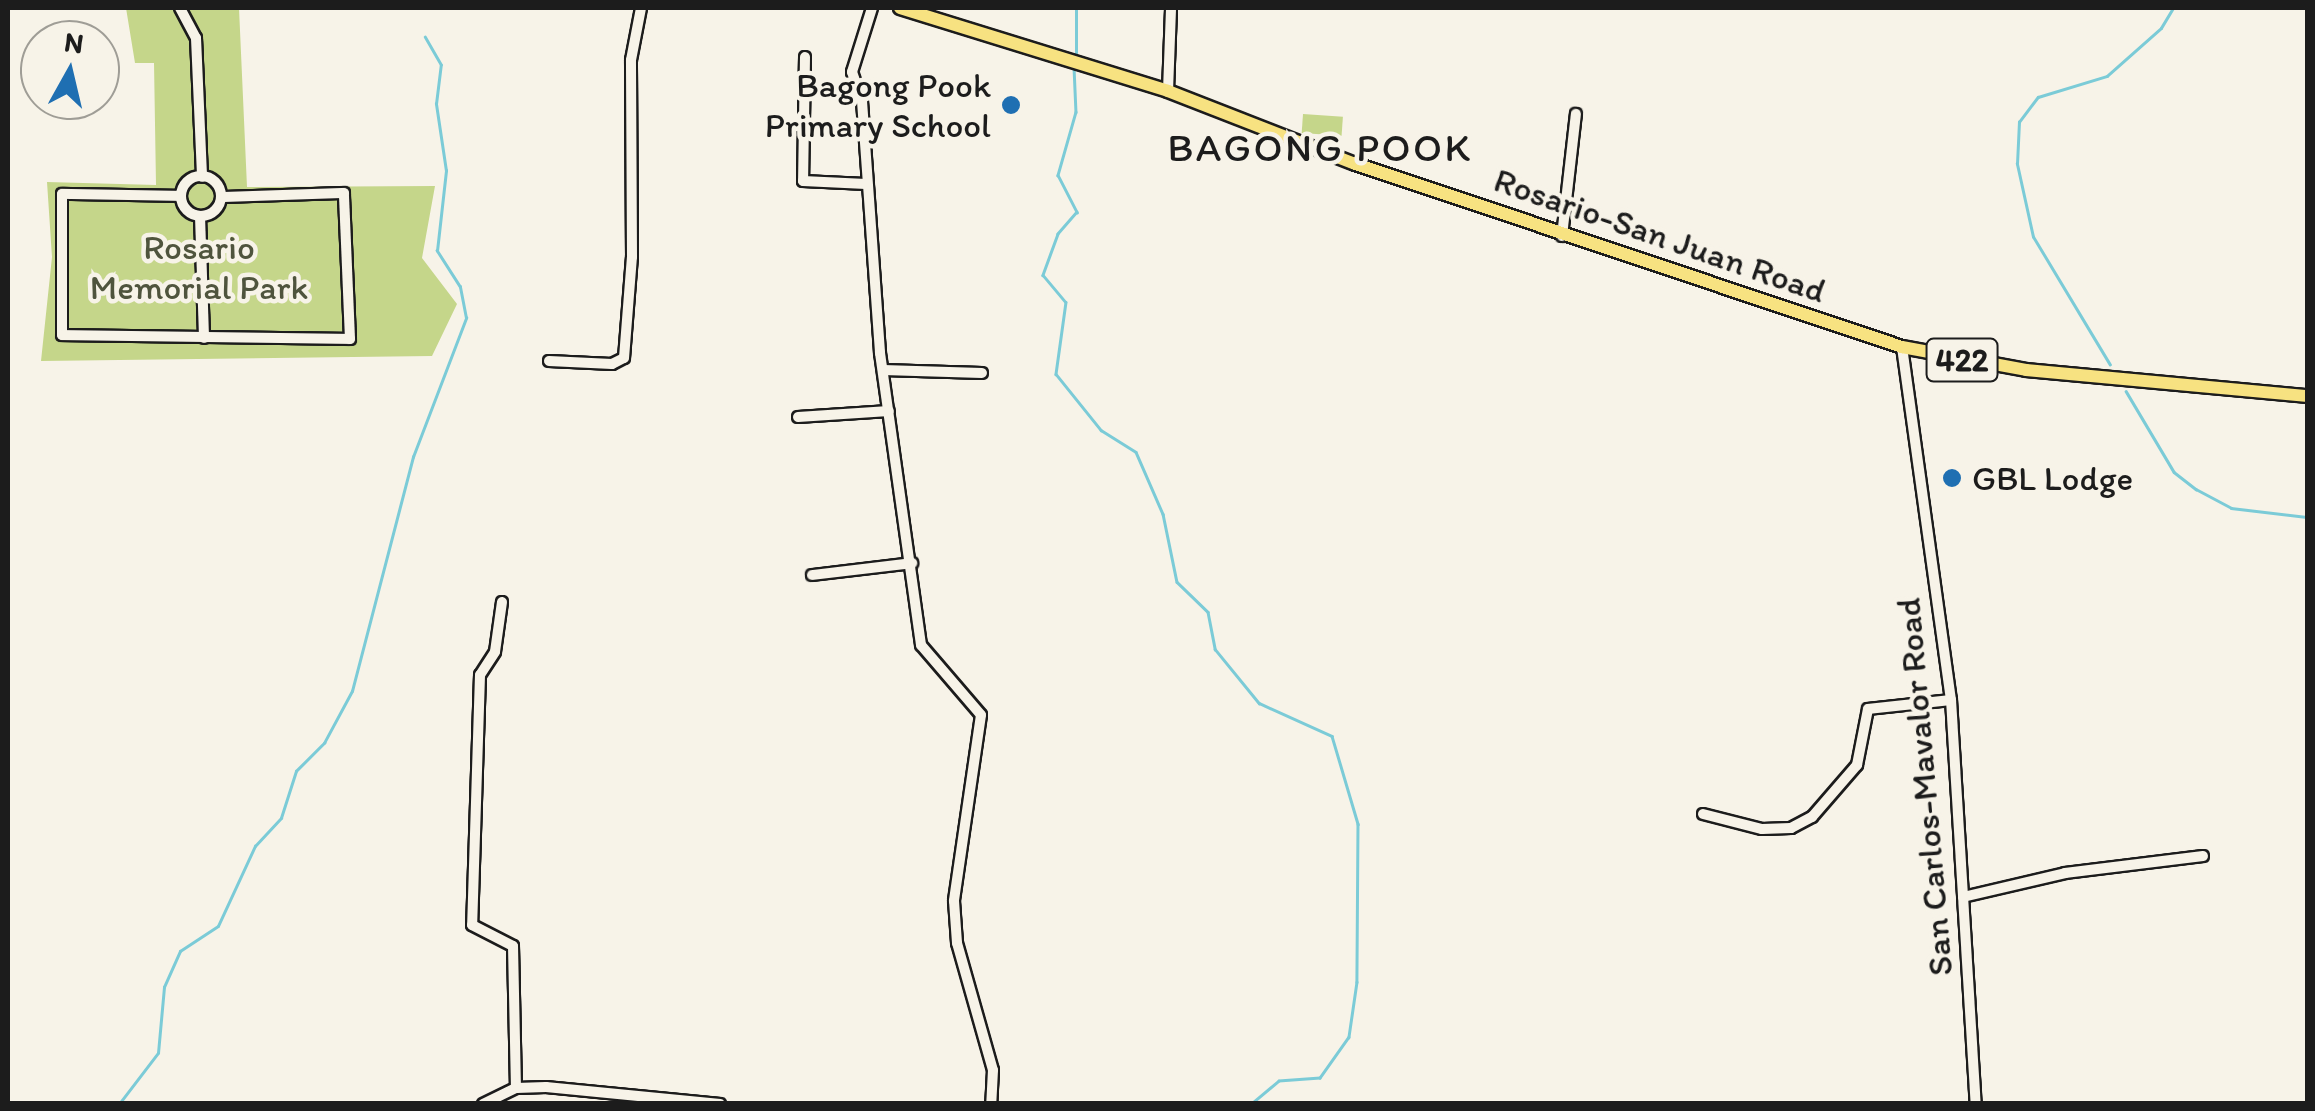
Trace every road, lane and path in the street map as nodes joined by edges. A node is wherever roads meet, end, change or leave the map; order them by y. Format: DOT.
graph roads {
  1 [pos="180,8"];
  2 [pos="641,8"];
  3 [pos="872,8"];
  4 [pos="900,8"];
  5 [pos="1171,8"];
  6 [pos="806,57"];
  7 [pos="1168,90"];
  8 [pos="1576,114"];
  9 [pos="202,176"];
  10 [pos="866,184"];
  11 [pos="181,196"];
  12 [pos="221,197"];
  13 [pos="200,216"];
  14 [pos="1562,236"];
  15 [pos="204,338"];
  16 [pos="1902,347"];
  17 [pos="550,361"];
  18 [pos="883,370"];
  19 [pos="982,373"];
  20 [pos="2308,396"];
  21 [pos="890,411"];
  22 [pos="798,417"];
  23 [pos="912,563"];
  24 [pos="812,575"];
  25 [pos="502,602"];
  26 [pos="1951,700"];
  27 [pos="1704,814"];
  28 [pos="2203,856"];
  29 [pos="1963,897"];
  30 [pos="516,1088"];
  31 [pos="483,1104"];
  32 [pos="720,1104"];
  33 [pos="991,1104"];
  34 [pos="1976,1104"];
  1 -- 9 [label="street"];
  2 -- 17 [label="street"];
  3 -- 10 [label="street"];
  4 -- 7 [label="main road, Rosario-San Juan Road / 422"];
  5 -- 7 [label="street"];
  6 -- 10 [label="street"];
  7 -- 14 [label="main road, Rosario-San Juan Road / 422"];
  8 -- 14 [label="street"];
  9 -- 11 [label="street"];
  9 -- 12 [label="street"];
  10 -- 18 [label="street"];
  11 -- 13 [label="street"];
  11 -- 15 [label="street"];
  12 -- 13 [label="street"];
  12 -- 15 [label="street"];
  13 -- 15 [label="street"];
  14 -- 16 [label="main road, Rosario-San Juan Road / 422"];
  16 -- 20 [label="main road, Rosario-San Juan Road / 422"];
  16 -- 26 [label="street, San Carlos-Mavalor Road"];
  18 -- 19 [label="street"];
  18 -- 21 [label="street"];
  21 -- 22 [label="street"];
  21 -- 23 [label="street"];
  23 -- 24 [label="street"];
  23 -- 33 [label="street"];
  25 -- 30 [label="street"];
  26 -- 27 [label="street"];
  26 -- 29 [label="street, San Carlos-Mavalor Road"];
  28 -- 29 [label="street"];
  29 -- 34 [label="street, San Carlos-Mavalor Road"];
  30 -- 31 [label="street"];
  30 -- 32 [label="street"];
}
